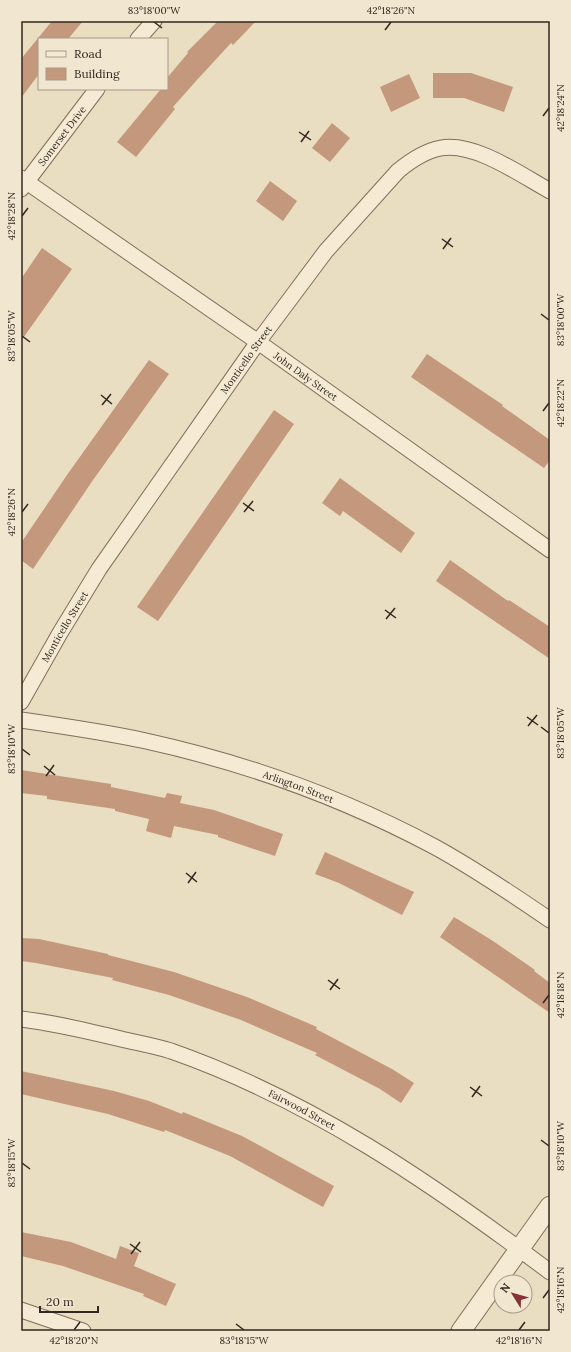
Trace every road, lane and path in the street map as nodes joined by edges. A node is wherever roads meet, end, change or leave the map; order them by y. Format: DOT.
graph roads {
  1 [pos="154,21"];
  2 [pos="139,38"];
  3 [pos="95,90"];
  4 [pos="23,183"];
  5 [pos="550,191"];
  6 [pos="258,342"];
  7 [pos="550,550"];
  8 [pos="21,702"];
  9 [pos="21,720"];
  10 [pos="550,920"];
  11 [pos="21,1019"];
  12 [pos="550,1206"];
  13 [pos="519,1249"];
  14 [pos="550,1272"];
  15 [pos="21,1310"];
  16 [pos="83,1331"];
  17 [pos="461,1331"];
  1 -- 2 [label="street"];
  3 -- 4 [label="street, Somerset Drive"];
  4 -- 6 [label="street, John Daly Street"];
  5 -- 6 [label="street, Monticello Street"];
  6 -- 7 [label="street, John Daly Street"];
  6 -- 8 [label="street, Monticello Street"];
  9 -- 10 [label="street, Arlington Street"];
  11 -- 13 [label="street, Fairwood Street"];
  12 -- 13 [label="street"];
  13 -- 14 [label="street, Fairwood Street"];
  13 -- 17 [label="street"];
  15 -- 16 [label="street"];
}
